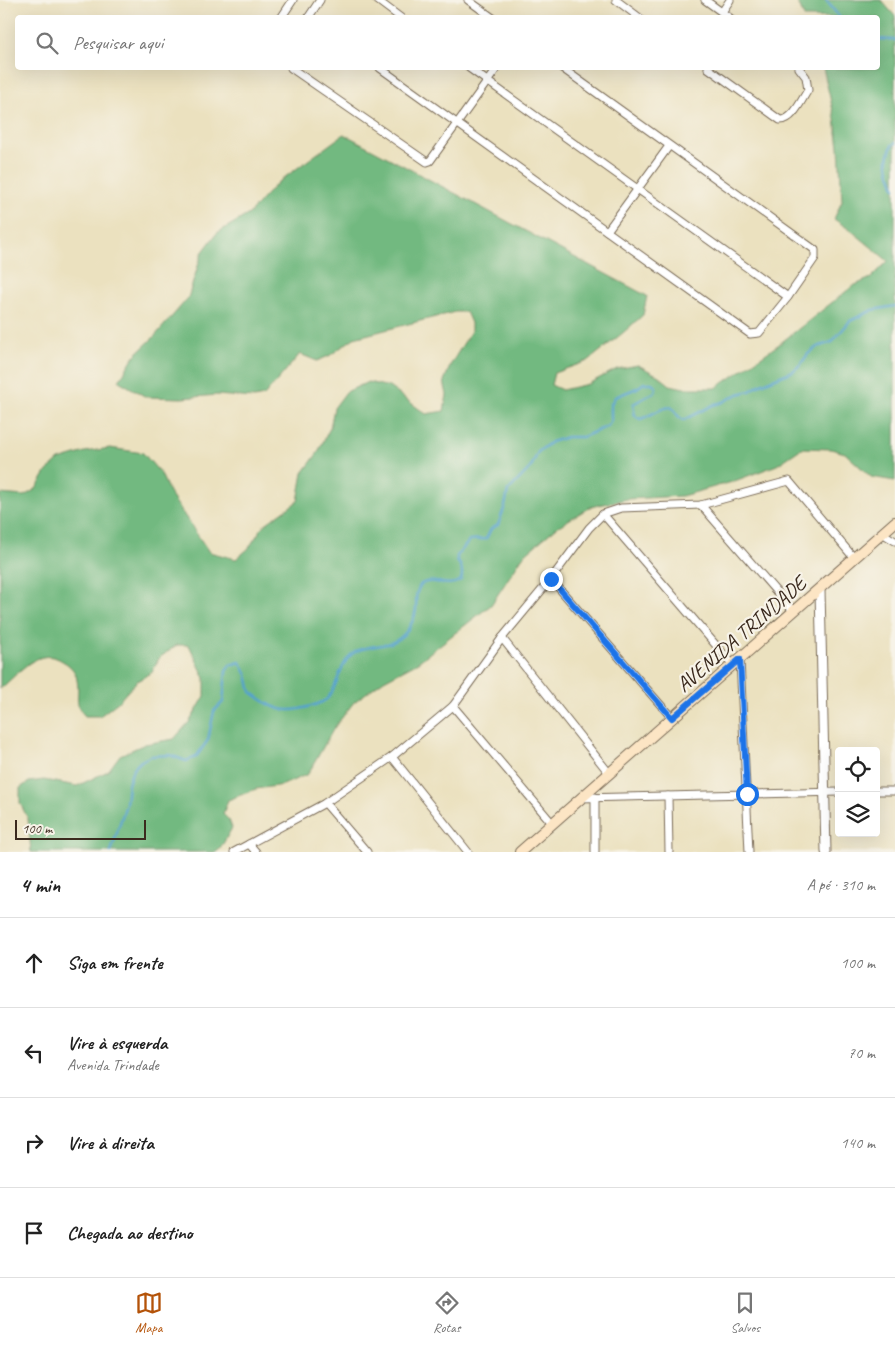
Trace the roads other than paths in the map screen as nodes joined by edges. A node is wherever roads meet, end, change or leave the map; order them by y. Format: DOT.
graph roads {
  1 [pos="293,0"];
  2 [pos="320,0"];
  3 [pos="377,0"];
  4 [pos="468,0"];
  5 [pos="617,0"];
  6 [pos="705,0"];
  7 [pos="730,0"];
  8 [pos="722,12"];
  9 [pos="283,15"];
  10 [pos="310,15"];
  11 [pos="397,15"];
  12 [pos="489,15"];
  13 [pos="636,15"];
  14 [pos="726,15"];
  15 [pos="294,70"];
  16 [pos="383,70"];
  17 [pos="473,70"];
  18 [pos="496,70"];
  19 [pos="565,70"];
  20 [pos="711,70"];
  21 [pos="801,70"];
  22 [pos="488,81"];
  23 [pos="458,123"];
  24 [pos="669,146"];
  25 [pos="638,189"];
  26 [pos="607,231"];
  27 [pos="788,297"];
  28 [pos="701,505"];
  29 [pos="603,514"];
  30 [pos="895,522"];
  31 [pos="882,533"];
  32 [pos="895,541"];
  33 [pos="854,558"];
  34 [pos="551,579"];
  35 [pos="820,590"];
  36 [pos="794,612"];
  37 [pos="502,638"];
  38 [pos="736,662"];
  39 [pos="453,706"];
  40 [pos="672,718"];
  41 [pos="392,757"];
  42 [pos="609,772"];
  43 [pos="880,791"];
  44 [pos="895,791"];
  45 [pos="825,792"];
  46 [pos="835,792"];
  47 [pos="747,794"];
  48 [pos="668,796"];
  49 [pos="581,798"];
  50 [pos="595,798"];
  51 [pos="325,802"];
  52 [pos="552,823"];
  53 [pos="249,844"];
  54 [pos="234,852"];
  55 [pos="256,852"];
  56 [pos="367,852"];
  57 [pos="468,852"];
  58 [pos="520,852"];
  59 [pos="595,852"];
  60 [pos="669,852"];
  61 [pos="749,852"];
  62 [pos="826,852"];
  1 -- 9 [label="street"];
  2 -- 10 [label="street"];
  3 -- 11 [label="street"];
  4 -- 12 [label="street"];
  5 -- 13 [label="street"];
  6 -- 8 [label="street"];
  7 -- 8 [label="street"];
  8 -- 14 [label="street"];
  15 -- 23 [label="street"];
  16 -- 23 [label="street"];
  17 -- 22 [label="street"];
  18 -- 22 [label="street"];
  19 -- 24 [label="street"];
  20 -- 21 [label="street"];
  22 -- 23 [label="street"];
  22 -- 25 [label="street"];
  23 -- 26 [label="street"];
  24 -- 25 [label="street"];
  24 -- 27 [label="street"];
  25 -- 26 [label="street"];
  25 -- 27 [label="street"];
  26 -- 27 [label="street"];
  28 -- 29 [label="street"];
  28 -- 33 [label="street"];
  28 -- 36 [label="street"];
  29 -- 34 [label="street"];
  29 -- 38 [label="street"];
  30 -- 31 [label="main road, AVENIDA TRINDADE"];
  31 -- 32 [label="street"];
  31 -- 33 [label="main road, AVENIDA TRINDADE"];
  33 -- 35 [label="main road, AVENIDA TRINDADE"];
  34 -- 37 [label="street"];
  34 -- 40 [label="street"];
  35 -- 36 [label="main road, AVENIDA TRINDADE"];
  35 -- 45 [label="street"];
  36 -- 38 [label="main road, AVENIDA TRINDADE"];
  37 -- 39 [label="street"];
  37 -- 42 [label="street"];
  38 -- 40 [label="main road, AVENIDA TRINDADE"];
  38 -- 47 [label="street"];
  39 -- 41 [label="street"];
  39 -- 52 [label="street"];
  40 -- 42 [label="main road, AVENIDA TRINDADE"];
  41 -- 51 [label="street"];
  41 -- 57 [label="street"];
  42 -- 49 [label="main road, AVENIDA TRINDADE"];
  43 -- 44 [label="street"];
  45 -- 46 [label="street"];
  45 -- 47 [label="street"];
  45 -- 62 [label="street"];
  47 -- 48 [label="street"];
  47 -- 61 [label="street"];
  48 -- 50 [label="street"];
  48 -- 60 [label="street"];
  49 -- 50 [label="street"];
  49 -- 52 [label="main road, AVENIDA TRINDADE"];
  50 -- 59 [label="street"];
  51 -- 53 [label="street"];
  51 -- 56 [label="street"];
  52 -- 58 [label="main road, AVENIDA TRINDADE"];
  53 -- 54 [label="street"];
  53 -- 55 [label="street"];
}
